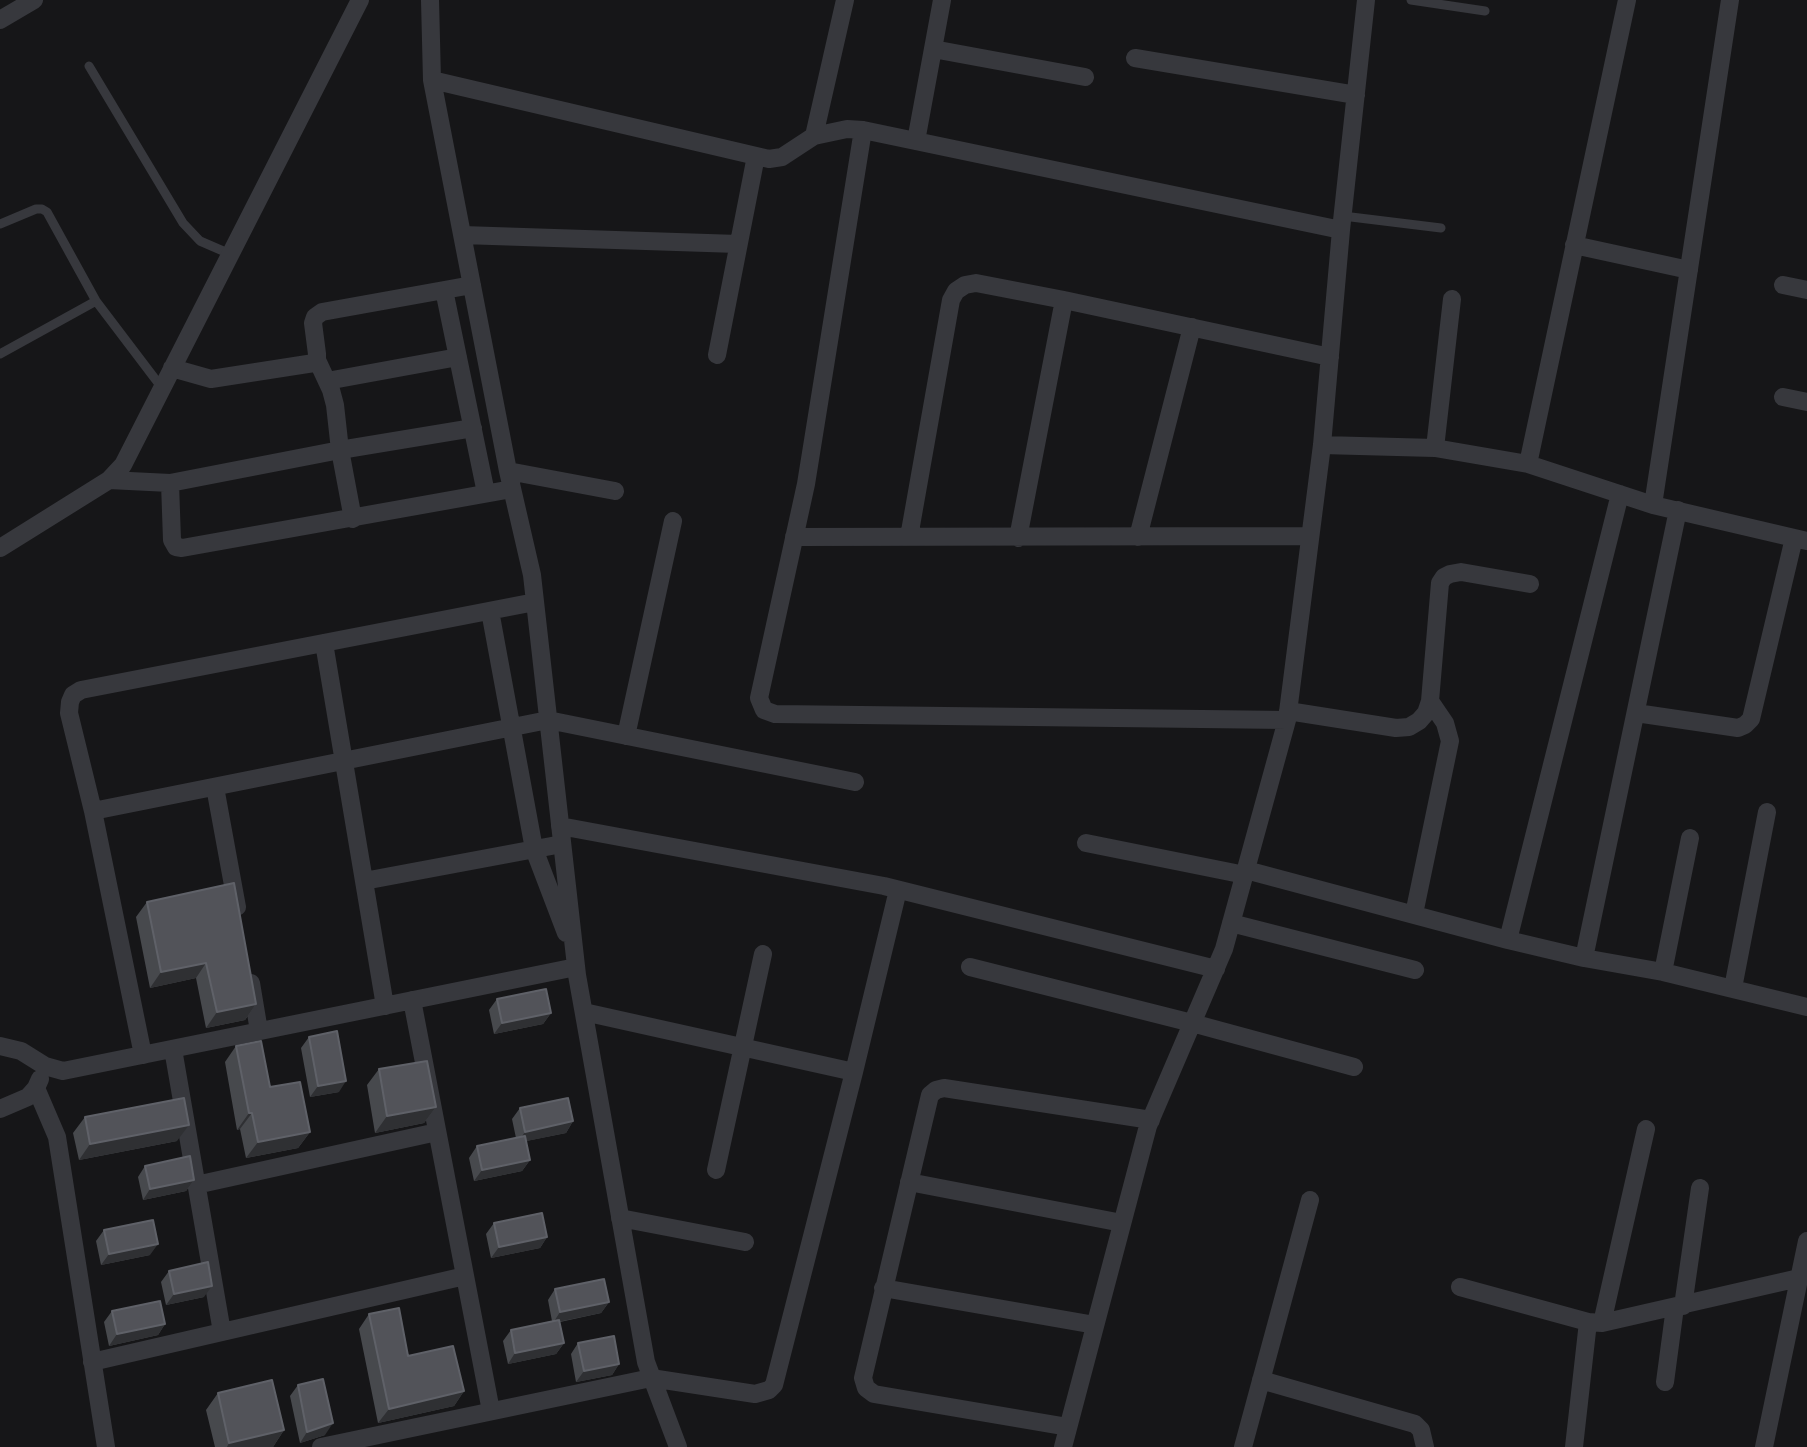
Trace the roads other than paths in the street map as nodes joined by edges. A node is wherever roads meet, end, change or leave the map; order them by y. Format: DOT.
graph roads {
  1 [pos="34,0"];
  2 [pos="430,0"];
  3 [pos="845,0"];
  4 [pos="942,0"];
  5 [pos="1366,0"];
  6 [pos="1411,0"];
  7 [pos="1627,0"];
  8 [pos="1730,0"];
  9 [pos="357,2"];
  10 [pos="1485,11"];
  11 [pos="0,20"];
  12 [pos="933,49"];
  13 [pos="1135,58"];
  14 [pos="89,66"];
  15 [pos="1085,77"];
  16 [pos="432,80"];
  17 [pos="1356,95"];
  18 [pos="863,130"];
  19 [pos="814,136"];
  20 [pos="916,141"];
  21 [pos="756,156"];
  22 [pos="1342,223"];
  23 [pos="0,224"];
  24 [pos="1441,228"];
  25 [pos="462,235"];
  26 [pos="738,244"];
  27 [pos="1574,245"];
  28 [pos="230,254"];
  29 [pos="1689,270"];
  30 [pos="472,285"];
  31 [pos="1783,285"];
  32 [pos="444,290"];
  33 [pos="1807,290"];
  34 [pos="1452,299"];
  35 [pos="1064,300"];
  36 [pos="96,301"];
  37 [pos="1192,327"];
  38 [pos="0,354"];
  39 [pos="717,355"];
  40 [pos="458,357"];
  41 [pos="1330,357"];
  42 [pos="317,360"];
  43 [pos="172,368"];
  44 [pos="327,381"];
  45 [pos="162,388"];
  46 [pos="1783,397"];
  47 [pos="1807,402"];
  48 [pos="473,428"];
  49 [pos="1322,445"];
  50 [pos="1435,447"];
  51 [pos="340,450"];
  52 [pos="1528,464"];
  53 [pos="109,480"];
  54 [pos="510,480"];
  55 [pos="170,483"];
  56 [pos="615,491"];
  57 [pos="486,494"];
  58 [pos="1620,494"];
  59 [pos="1653,505"];
  60 [pos="1678,510"];
  61 [pos="353,519"];
  62 [pos="673,521"];
  63 [pos="1310,536"];
  64 [pos="794,537"];
  65 [pos="909,537"];
  66 [pos="1138,537"];
  67 [pos="1018,538"];
  68 [pos="1801,539"];
  69 [pos="0,548"];
  70 [pos="1530,584"];
  71 [pos="535,602"];
  72 [pos="490,611"];
  73 [pos="324,643"];
  74 [pos="1430,701"];
  75 [pos="1636,713"];
  76 [pos="1287,715"];
  77 [pos="548,720"];
  78 [pos="512,728"];
  79 [pos="626,736"];
  80 [pos="343,761"];
  81 [pos="855,782"];
  82 [pos="215,787"];
  83 [pos="93,811"];
  84 [pos="1767,812"];
  85 [pos="561,835"];
  86 [pos="1690,838"];
  87 [pos="1086,843"];
  88 [pos="534,849"];
  89 [pos="1245,872"];
  90 [pos="364,881"];
  91 [pos="898,890"];
  92 [pos="1414,914"];
  93 [pos="240,923"];
  94 [pos="1231,923"];
  95 [pos="1508,940"];
  96 [pos="763,954"];
  97 [pos="1584,958"];
  98 [pos="247,963"];
  99 [pos="576,963"];
  100 [pos="970,967"];
  101 [pos="1216,969"];
  102 [pos="1415,970"];
  103 [pos="1663,972"];
  104 [pos="1733,988"];
  105 [pos="412,1000"];
  106 [pos="385,1006"];
  107 [pos="1807,1007"];
  108 [pos="584,1013"];
  109 [pos="1192,1023"];
  110 [pos="259,1031"];
  111 [pos="0,1046"];
  112 [pos="743,1048"];
  113 [pos="173,1049"];
  114 [pos="144,1055"];
  115 [pos="46,1066"];
  116 [pos="1354,1067"];
  117 [pos="854,1072"];
  118 [pos="36,1088"];
  119 [pos="0,1109"];
  120 [pos="1150,1119"];
  121 [pos="1646,1129"];
  122 [pos="437,1132"];
  123 [pos="716,1170"];
  124 [pos="909,1182"];
  125 [pos="196,1185"];
  126 [pos="1700,1188"];
  127 [pos="1310,1200"];
  128 [pos="620,1218"];
  129 [pos="1122,1223"];
  130 [pos="1807,1241"];
  131 [pos="745,1242"];
  132 [pos="465,1276"];
  133 [pos="1799,1278"];
  134 [pos="1460,1287"];
  135 [pos="883,1288"];
  136 [pos="1679,1307"];
  137 [pos="1595,1322"];
  138 [pos="1096,1325"];
  139 [pos="222,1332"];
  140 [pos="92,1362"];
  141 [pos="651,1378"];
  142 [pos="1261,1380"];
  143 [pos="1665,1382"];
  144 [pos="491,1411"];
  145 [pos="1069,1427"];
  146 [pos="106,1447"];
  147 [pos="321,1447"];
  148 [pos="678,1447"];
  149 [pos="1063,1447"];
  150 [pos="1243,1447"];
  151 [pos="1425,1447"];
  152 [pos="1574,1447"];
  153 [pos="1764,1447"];
  1 -- 11 [label="street"];
  2 -- 16 [label="street"];
  3 -- 19 [label="street"];
  4 -- 12 [label="street"];
  5 -- 17 [label="street"];
  6 -- 10 [label="lane"];
  7 -- 27 [label="street"];
  8 -- 29 [label="street"];
  9 -- 28 [label="street"];
  12 -- 15 [label="street"];
  12 -- 20 [label="street"];
  13 -- 17 [label="street"];
  14 -- 28 [label="lane"];
  16 -- 21 [label="street"];
  16 -- 25 [label="street"];
  17 -- 22 [label="street"];
  18 -- 19 [label="street"];
  18 -- 20 [label="street"];
  18 -- 64 [label="street"];
  19 -- 21 [label="street"];
  20 -- 22 [label="street"];
  21 -- 26 [label="street"];
  22 -- 24 [label="lane"];
  22 -- 41 [label="street"];
  23 -- 36 [label="lane"];
  25 -- 26 [label="street"];
  25 -- 30 [label="street"];
  26 -- 39 [label="street"];
  27 -- 29 [label="street"];
  27 -- 52 [label="street"];
  28 -- 43 [label="street"];
  29 -- 59 [label="street"];
  30 -- 32 [label="street"];
  30 -- 54 [label="street"];
  31 -- 33 [label="street"];
  32 -- 40 [label="street"];
  32 -- 42 [label="street"];
  34 -- 50 [label="street"];
  35 -- 37 [label="street"];
  35 -- 65 [label="street"];
  35 -- 67 [label="street"];
  36 -- 38 [label="lane"];
  36 -- 45 [label="lane"];
  37 -- 41 [label="street"];
  37 -- 66 [label="street"];
  40 -- 44 [label="street"];
  40 -- 48 [label="street"];
  41 -- 49 [label="street"];
  42 -- 43 [label="street"];
  42 -- 44 [label="street"];
  43 -- 45 [label="street"];
  44 -- 51 [label="street"];
  45 -- 53 [label="street"];
  46 -- 47 [label="street"];
  48 -- 51 [label="street"];
  48 -- 57 [label="street"];
  49 -- 50 [label="street"];
  49 -- 63 [label="street"];
  50 -- 52 [label="street"];
  51 -- 55 [label="street"];
  51 -- 61 [label="street"];
  52 -- 58 [label="street"];
  53 -- 55 [label="street"];
  53 -- 69 [label="street"];
  54 -- 56 [label="street"];
  54 -- 57 [label="street"];
  54 -- 71 [label="street"];
  55 -- 61 [label="street"];
  57 -- 61 [label="street"];
  58 -- 59 [label="street"];
  58 -- 95 [label="street"];
  59 -- 60 [label="street"];
  60 -- 68 [label="street"];
  60 -- 75 [label="street"];
  62 -- 79 [label="street"];
  63 -- 66 [label="street"];
  63 -- 76 [label="street"];
  64 -- 65 [label="street"];
  64 -- 76 [label="street"];
  65 -- 67 [label="street"];
  66 -- 67 [label="street"];
  68 -- 75 [label="street"];
  70 -- 74 [label="street"];
  71 -- 72 [label="street"];
  71 -- 77 [label="street"];
  72 -- 73 [label="street"];
  72 -- 78 [label="street"];
  73 -- 80 [label="street"];
  73 -- 83 [label="street"];
  74 -- 76 [label="street"];
  74 -- 92 [label="street"];
  75 -- 97 [label="street"];
  76 -- 89 [label="street"];
  77 -- 78 [label="street"];
  77 -- 79 [label="street"];
  77 -- 85 [label="street"];
  78 -- 80 [label="street"];
  78 -- 88 [label="street"];
  79 -- 81 [label="street"];
  80 -- 82 [label="street"];
  80 -- 90 [label="street"];
  82 -- 83 [label="street"];
  82 -- 93 [label="street"];
  83 -- 114 [label="street"];
  84 -- 104 [label="street"];
  85 -- 88 [label="street"];
  85 -- 91 [label="street"];
  85 -- 99 [label="street"];
  86 -- 103 [label="street"];
  87 -- 89 [label="street"];
  88 -- 90 [label="street"];
  88 -- 99 [label="street"];
  89 -- 92 [label="street"];
  89 -- 94 [label="street"];
  90 -- 106 [label="street"];
  91 -- 101 [label="street"];
  91 -- 117 [label="street"];
  92 -- 95 [label="street"];
  94 -- 101 [label="street"];
  94 -- 102 [label="street"];
  95 -- 97 [label="street"];
  96 -- 112 [label="street"];
  97 -- 103 [label="street"];
  98 -- 110 [label="street"];
  99 -- 105 [label="street"];
  99 -- 108 [label="street"];
  100 -- 109 [label="street"];
  101 -- 109 [label="street"];
  103 -- 104 [label="street"];
  104 -- 107 [label="street"];
  105 -- 106 [label="street"];
  105 -- 122 [label="street"];
  106 -- 110 [label="street"];
  108 -- 112 [label="street"];
  108 -- 128 [label="street"];
  109 -- 116 [label="street"];
  109 -- 120 [label="street"];
  110 -- 113 [label="street"];
  111 -- 115 [label="street"];
  112 -- 117 [label="street"];
  112 -- 123 [label="street"];
  113 -- 114 [label="street"];
  113 -- 125 [label="street"];
  114 -- 115 [label="street"];
  115 -- 118 [label="street"];
  117 -- 141 [label="street"];
  118 -- 119 [label="street"];
  118 -- 140 [label="street"];
  120 -- 124 [label="street"];
  120 -- 129 [label="street"];
  121 -- 137 [label="street"];
  122 -- 125 [label="street"];
  122 -- 132 [label="street"];
  124 -- 129 [label="street"];
  124 -- 135 [label="street"];
  125 -- 139 [label="street"];
  126 -- 136 [label="street"];
  127 -- 142 [label="street"];
  128 -- 131 [label="street"];
  128 -- 141 [label="street"];
  129 -- 138 [label="street"];
  130 -- 133 [label="street"];
  132 -- 139 [label="street"];
  132 -- 144 [label="street"];
  133 -- 136 [label="street"];
  133 -- 153 [label="street"];
  134 -- 137 [label="street"];
  135 -- 138 [label="street"];
  135 -- 145 [label="street"];
  136 -- 137 [label="street"];
  136 -- 143 [label="street"];
  137 -- 152 [label="street"];
  138 -- 145 [label="street"];
  139 -- 140 [label="street"];
  140 -- 146 [label="street"];
  141 -- 144 [label="street"];
  141 -- 148 [label="street"];
  142 -- 150 [label="street"];
  142 -- 151 [label="street"];
  144 -- 147 [label="street"];
  145 -- 149 [label="street"];
}
